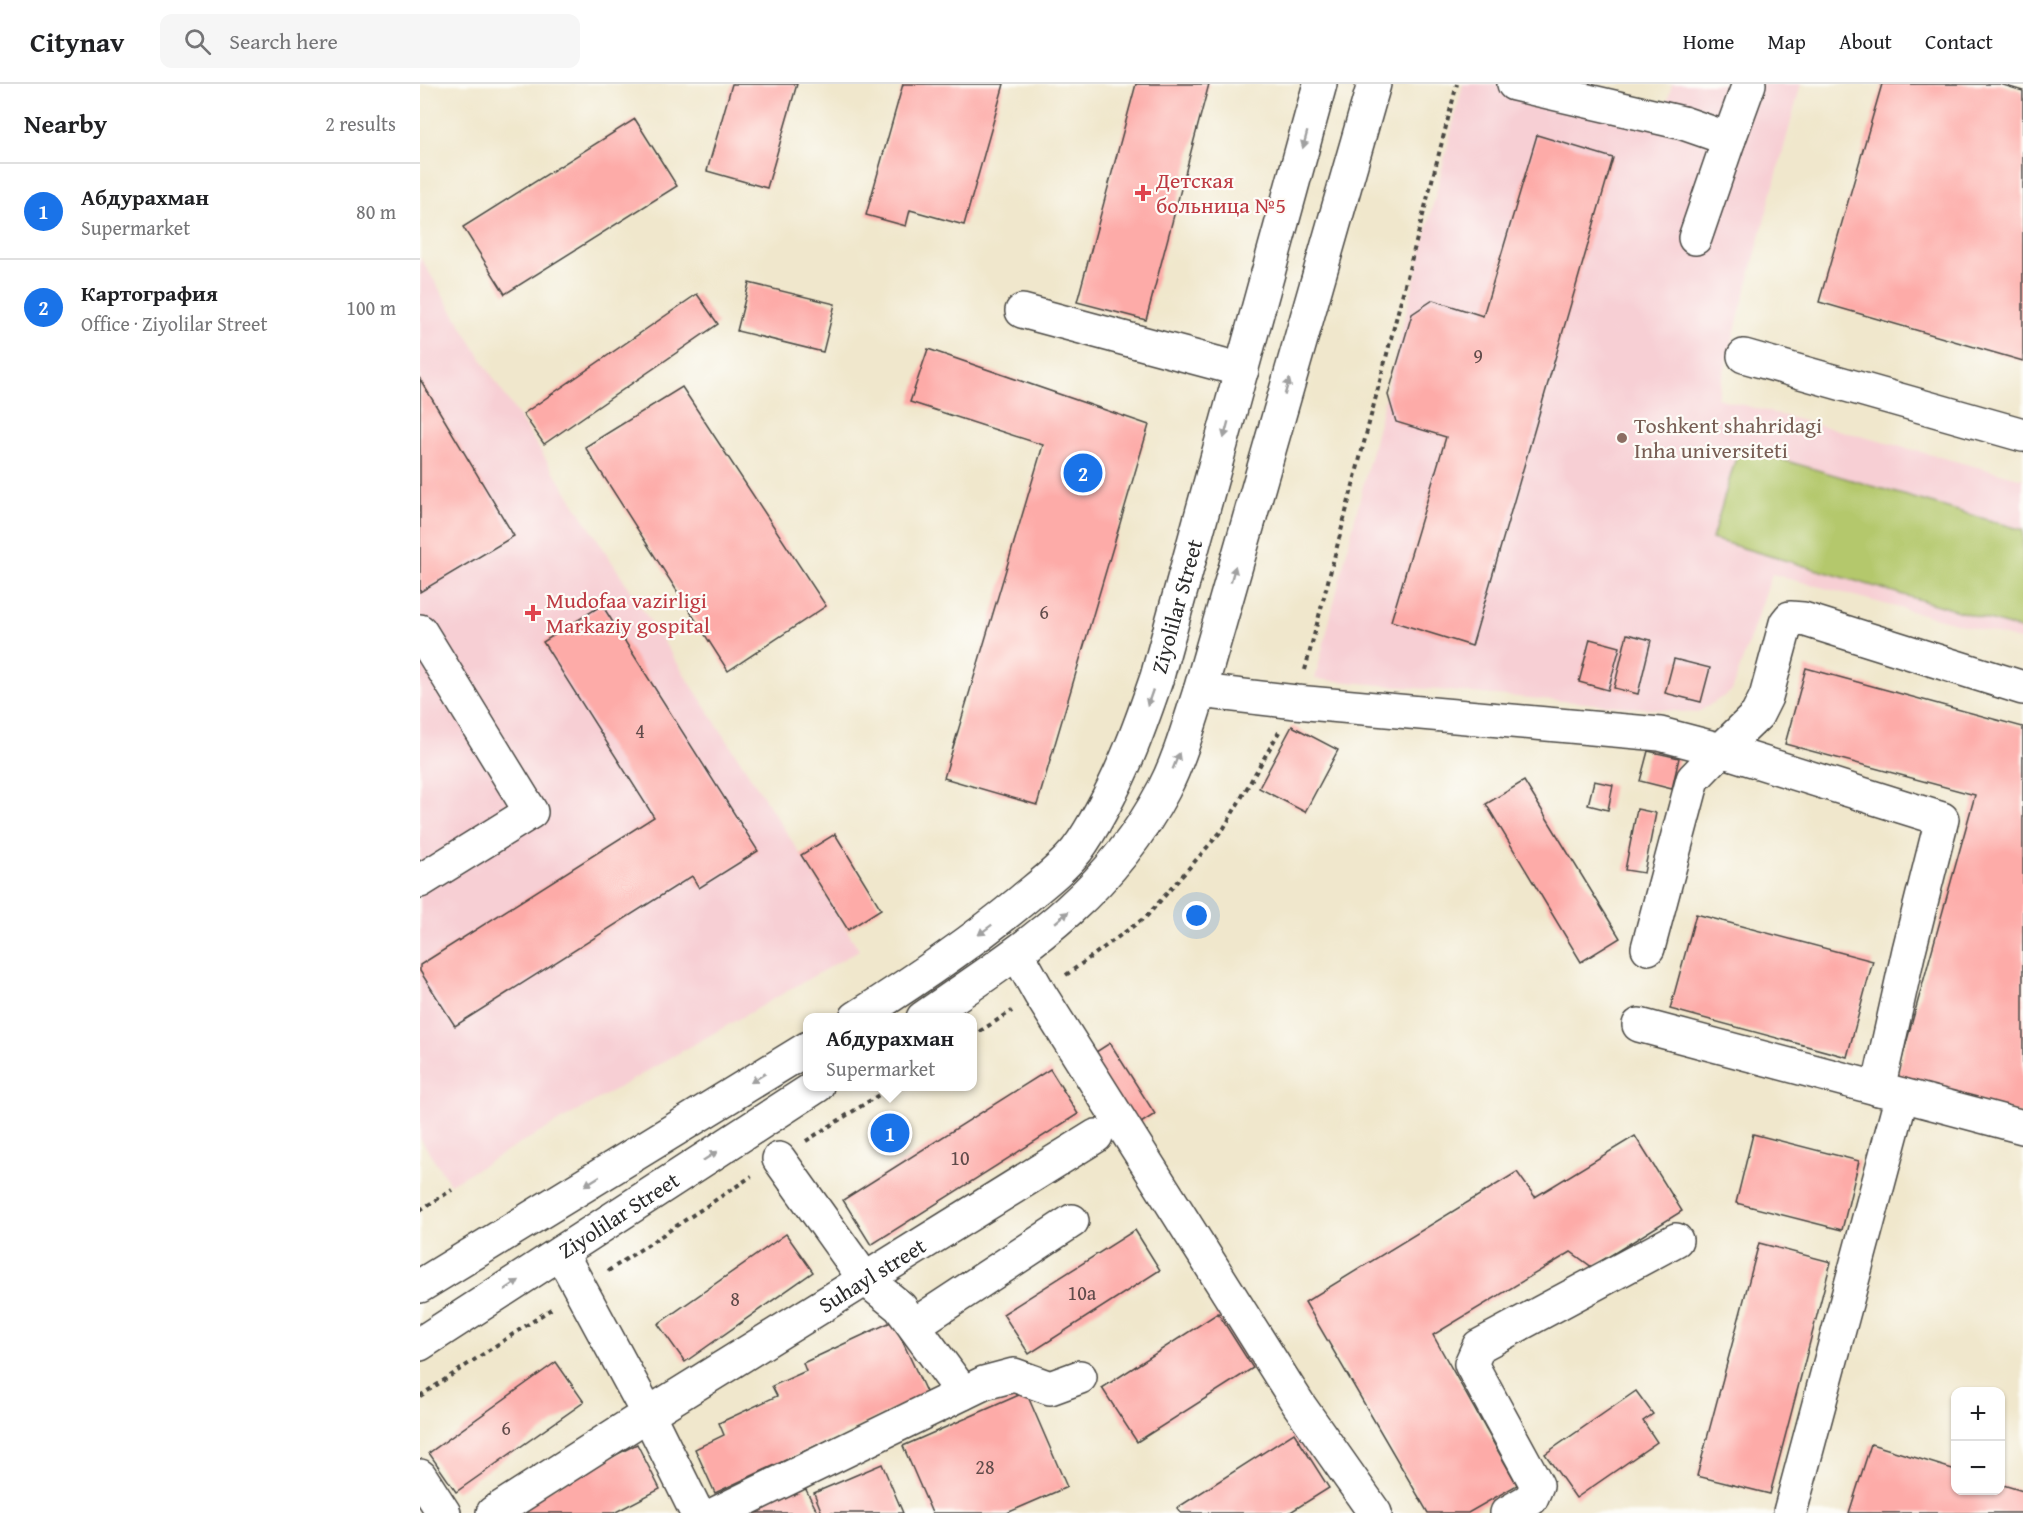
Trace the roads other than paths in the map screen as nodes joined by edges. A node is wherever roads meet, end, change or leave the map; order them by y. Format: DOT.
graph roads {
  1 [pos="1320,84"];
  2 [pos="1374,84"];
  3 [pos="1514,84"];
  4 [pos="1749,84"];
  5 [pos="1729,139"];
  6 [pos="1695,238"];
  7 [pos="1022,311"];
  8 [pos="1744,356"];
  9 [pos="1242,370"];
  10 [pos="2023,435"];
  11 [pos="420,631"];
  12 [pos="2023,688"];
  13 [pos="1200,691"];
  14 [pos="1721,750"];
  15 [pos="420,881"];
  16 [pos="1648,948"];
  17 [pos="1017,953"];
  18 [pos="863,1013"];
  19 [pos="929,1013"];
  20 [pos="1639,1025"];
  21 [pos="803,1050"];
  22 [pos="809,1091"];
  23 [pos="1890,1092"];
  24 [pos="2023,1127"];
  25 [pos="1096,1136"];
  26 [pos="779,1159"];
  27 [pos="1072,1221"];
  28 [pos="1676,1240"];
  29 [pos="561,1253"];
  30 [pos="864,1278"];
  31 [pos="429,1281"];
  32 [pos="463,1317"];
  33 [pos="914,1325"];
  34 [pos="420,1344"];
  35 [pos="1080,1377"];
  36 [pos="963,1394"];
  37 [pos="648,1414"];
  38 [pos="420,1476"];
  39 [pos="1790,1512"];
  40 [pos="444,1513"];
  41 [pos="493,1513"];
  42 [pos="697,1513"];
  43 [pos="717,1513"];
  44 [pos="1375,1513"];
  45 [pos="1507,1513"];
  1 -- 9 [label="main road, Ziyolilar Street, one-way"];
  13 -- 2 [label="main road, Ziyolilar Street, one-way"];
  3 -- 5 [label="main road"];
  4 -- 5 [label="main road"];
  5 -- 6 [label="main road"];
  7 -- 9 [label="main road"];
  8 -- 10 [label="main road"];
  9 -- 18 [label="main road, Ziyolilar Street, one-way"];
  11 -- 15 [label="main road"];
  12 -- 14 [label="main road"];
  13 -- 14 [label="main road"];
  17 -- 13 [label="main road, Ziyolilar Street, one-way"];
  14 -- 16 [label="main road"];
  14 -- 23 [label="main road"];
  17 -- 19 [label="main road, Ziyolilar Street"];
  17 -- 44 [label="main road"];
  20 -- 23 [label="main road"];
  21 -- 31 [label="main road, Ziyolilar Street, one-way"];
  29 -- 22 [label="main road, Ziyolilar Street, one-way"];
  23 -- 24 [label="main road"];
  23 -- 39 [label="main road"];
  25 -- 30 [label="main road, Suhayl street"];
  26 -- 30 [label="main road"];
  27 -- 33 [label="main road"];
  28 -- 45 [label="main road"];
  32 -- 29 [label="main road, Ziyolilar Street, one-way"];
  29 -- 37 [label="main road"];
  30 -- 33 [label="main road"];
  30 -- 37 [label="main road, Suhayl street"];
  31 -- 32 [label="main road"];
  32 -- 34 [label="main road, Ziyolilar Street"];
  33 -- 36 [label="main road"];
  35 -- 36 [label="main road"];
  36 -- 43 [label="main road"];
  37 -- 41 [label="main road, Suhayl street"];
  37 -- 42 [label="main road"];
  38 -- 40 [label="main road"];
}
